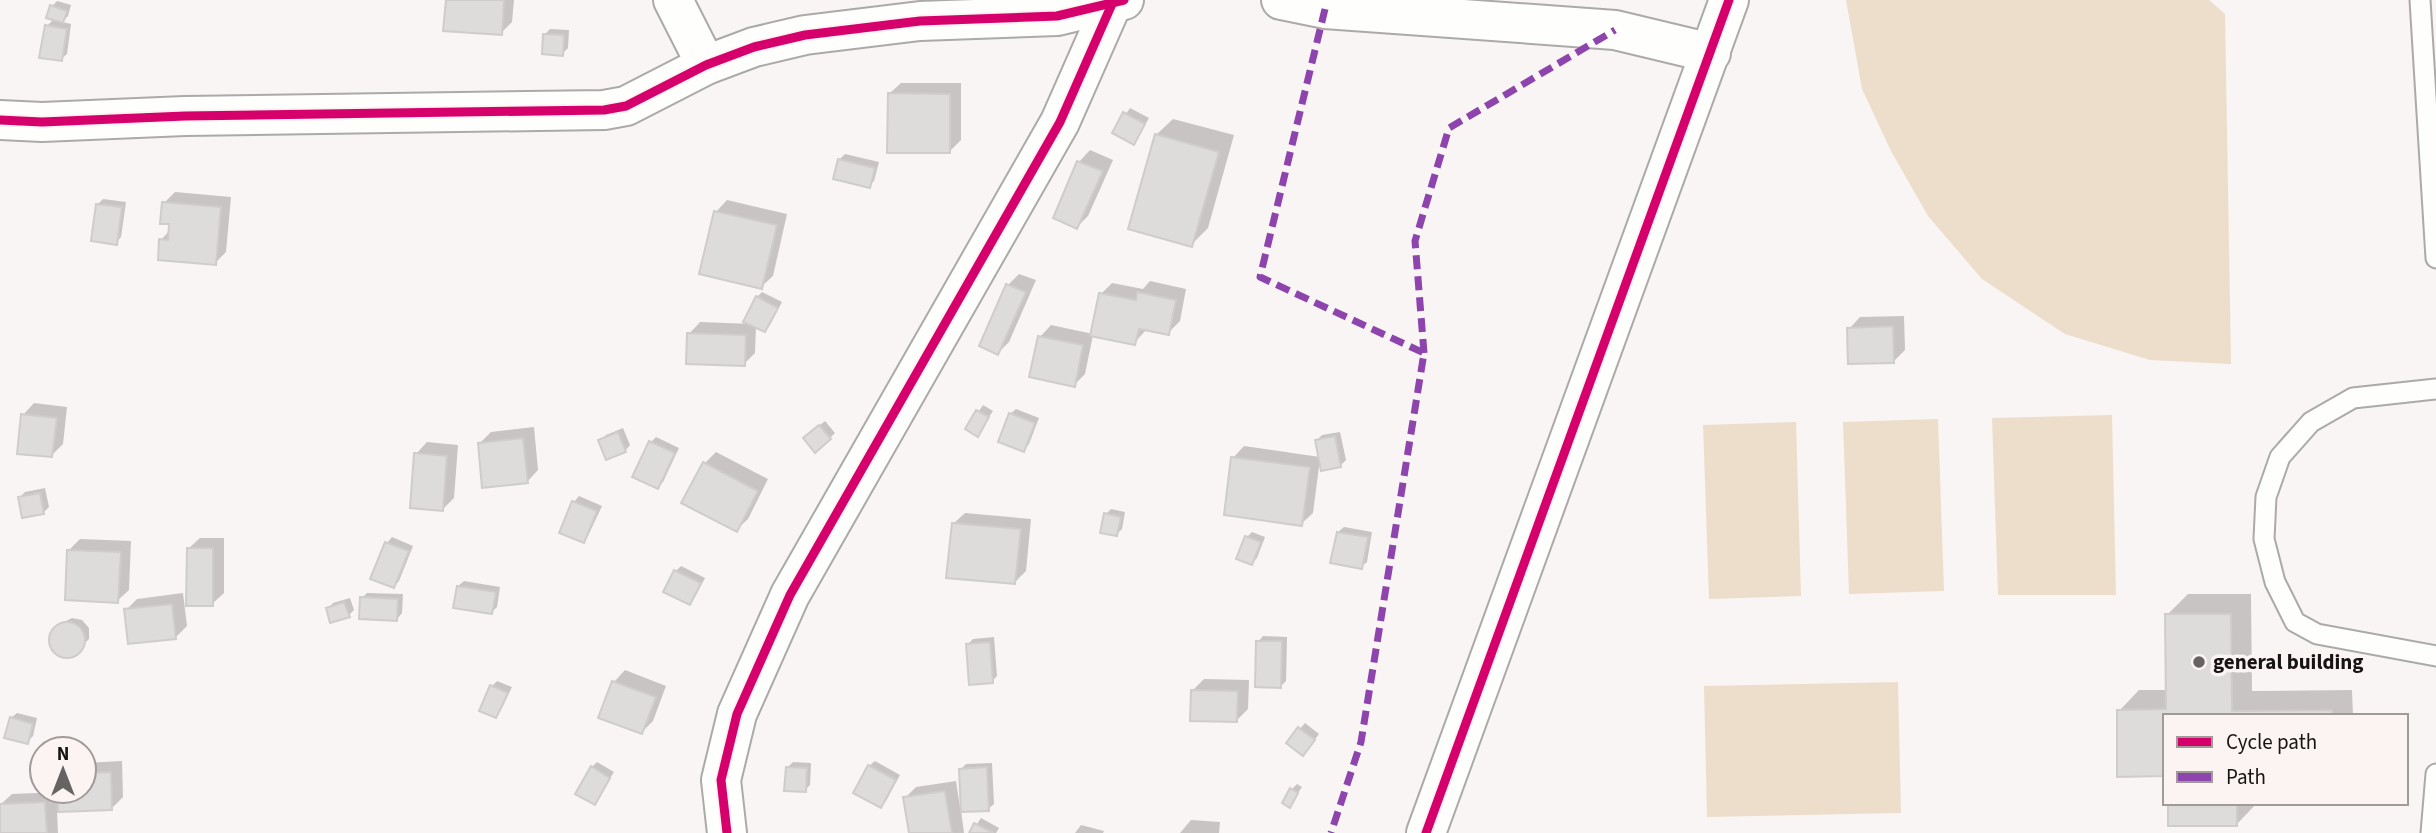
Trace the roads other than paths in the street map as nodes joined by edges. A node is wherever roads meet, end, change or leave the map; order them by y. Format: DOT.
graph roads {
  1 [pos="673,0"];
  2 [pos="1281,0"];
  3 [pos="1729,0"];
  4 [pos="2420,0"];
  5 [pos="1118,2"];
  6 [pos="1328,5"];
  7 [pos="1613,15"];
  8 [pos="1711,53"];
  9 [pos="706,65"];
  10 [pos="0,120"];
  11 [pos="2436,258"];
  12 [pos="2436,390"];
  13 [pos="2436,656"];
  14 [pos="2436,774"];
  15 [pos="727,833"];
  16 [pos="1426,833"];
  17 [pos="2431,833"];
  1 -- 9 [label="street"];
  2 -- 6 [label="street"];
  3 -- 8 [label="street"];
  4 -- 11 [label="lane"];
  5 -- 9 [label="street"];
  5 -- 15 [label="street"];
  6 -- 7 [label="street"];
  7 -- 8 [label="street"];
  8 -- 16 [label="street"];
  9 -- 10 [label="street"];
  12 -- 13 [label="lane"];
  14 -- 17 [label="lane"];
}
